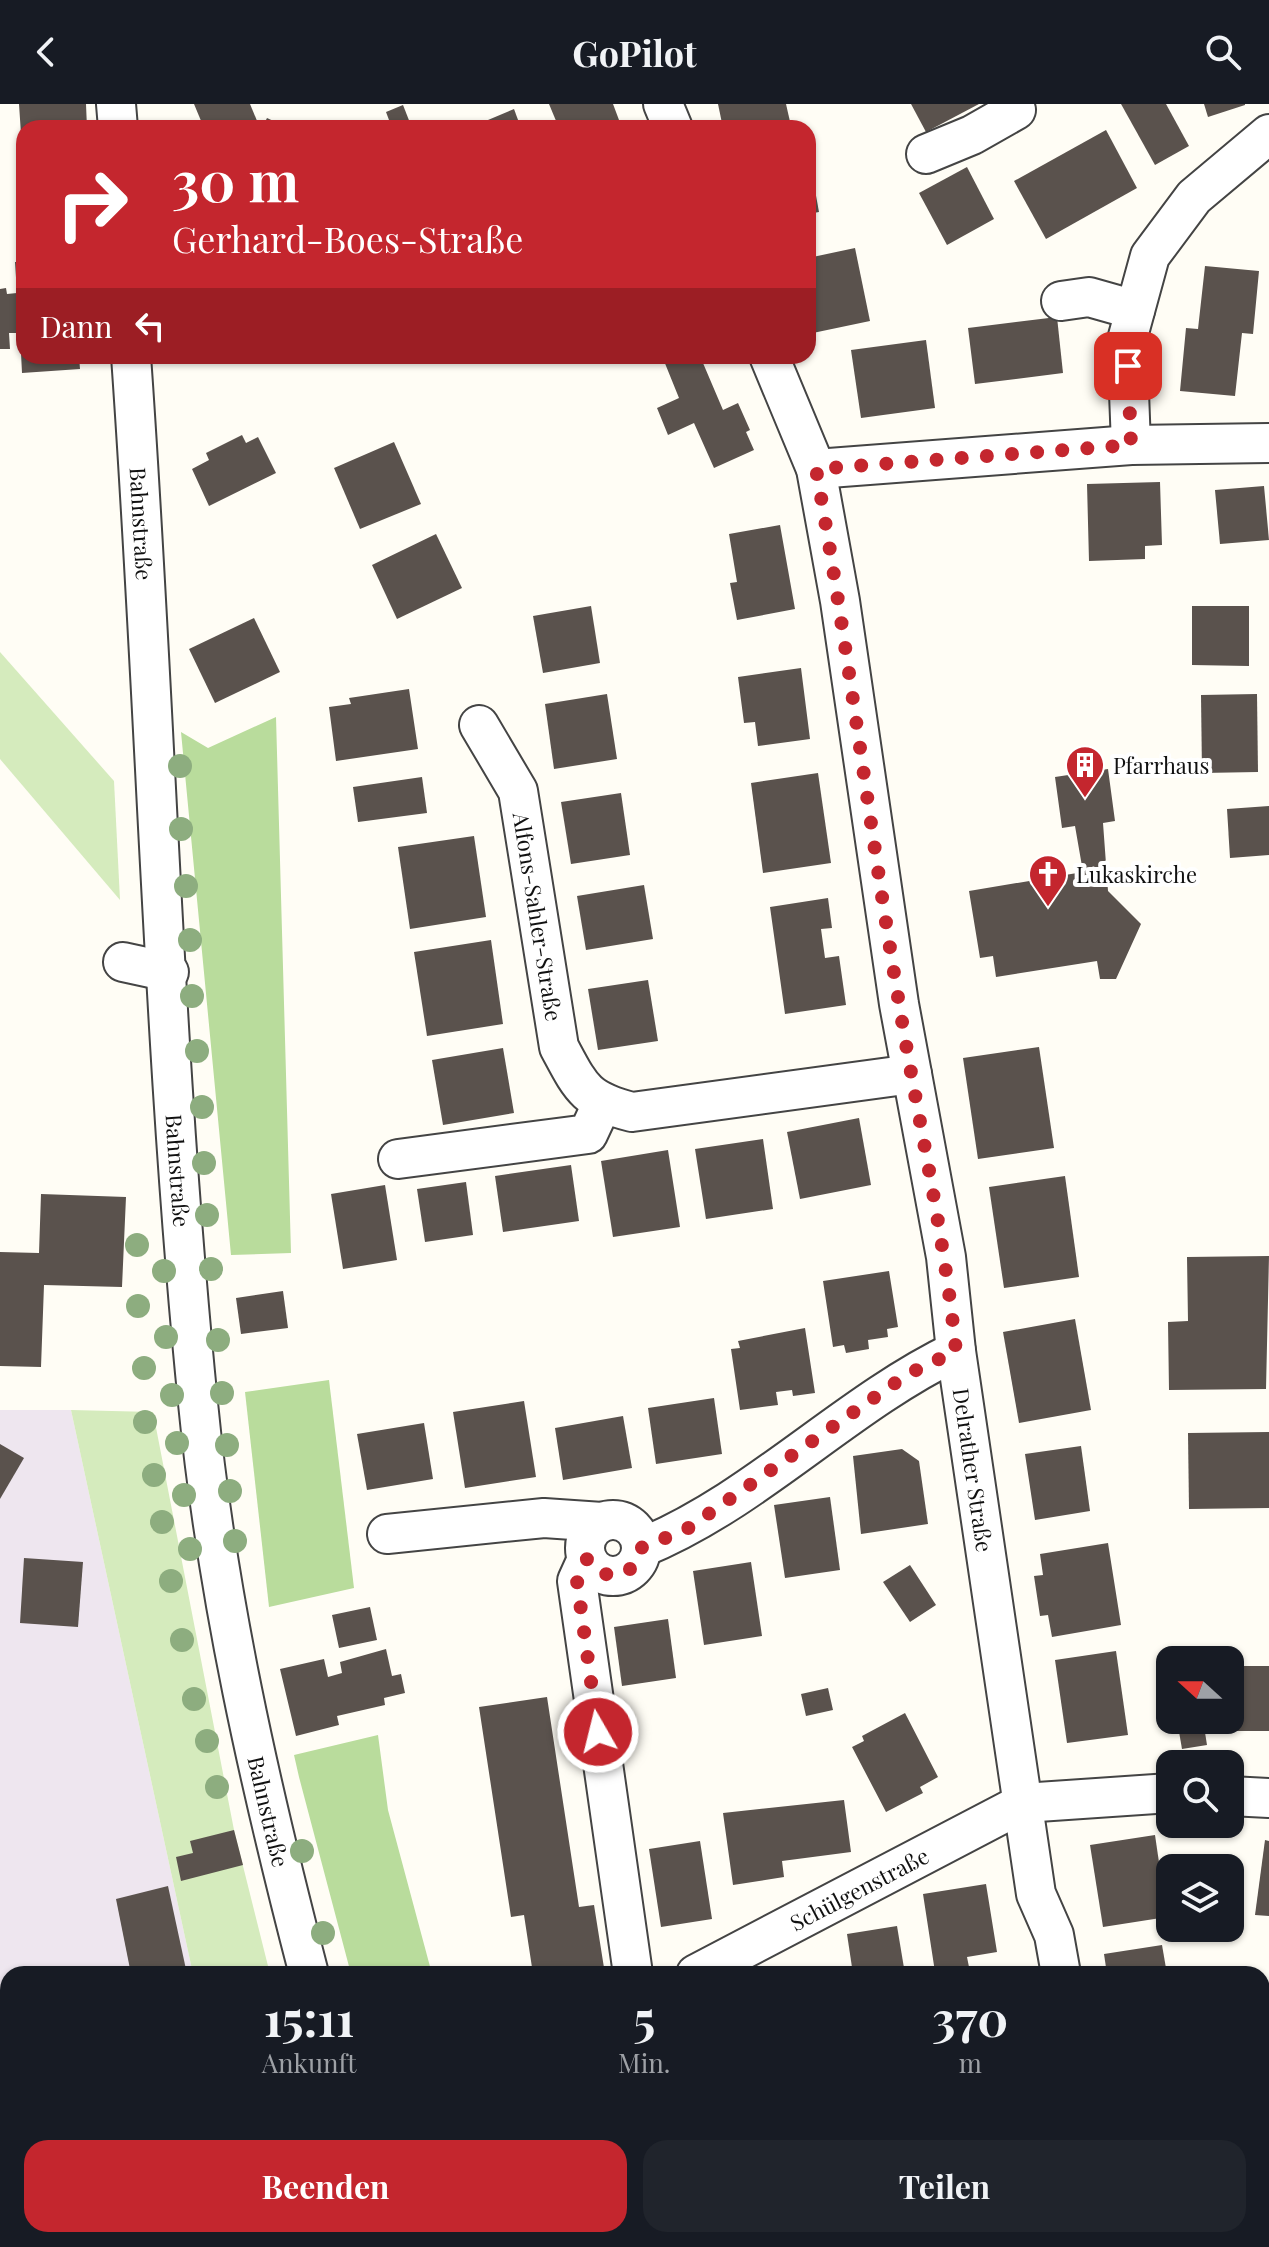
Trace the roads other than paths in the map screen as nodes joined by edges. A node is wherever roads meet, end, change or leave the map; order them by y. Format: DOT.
graph roads {
  1 [pos="1013,104"];
  2 [pos="1269,134"];
  3 [pos="926,154"];
  4 [pos="1061,301"];
  5 [pos="1135,310"];
  6 [pos="131,364"];
  7 [pos="772,364"];
  8 [pos="1269,443"];
  9 [pos="1131,445"];
  10 [pos="816,469"];
  11 [pos="479,725"];
  12 [pos="123,962"];
  13 [pos="169,972"];
  14 [pos="912,1074"];
  15 [pos="602,1104"];
  16 [pos="398,1159"];
  17 [pos="956,1351"];
  18 [pos="602,1522"];
  19 [pos="387,1534"];
  20 [pos="641,1548"];
  21 [pos="587,1559"];
  22 [pos="1156,1794"];
  23 [pos="1244,1797"];
  24 [pos="1269,1798"];
  25 [pos="1023,1803"];
  26 [pos="307,1966"];
  27 [pos="632,1966"];
  28 [pos="711,1966"];
  29 [pos="1060,1966"];
  1 -- 3 [label="street"];
  2 -- 5 [label="street"];
  4 -- 5 [label="street"];
  5 -- 9 [label="street"];
  6 -- 13 [label="street, Bahnstraße"];
  7 -- 10 [label="street, Delrather Straße"];
  8 -- 9 [label="street"];
  9 -- 10 [label="street"];
  10 -- 14 [label="street, Delrather Straße"];
  11 -- 15 [label="street, Alfons-Sahler-Straße"];
  12 -- 13 [label="street"];
  13 -- 26 [label="street, Bahnstraße"];
  14 -- 15 [label="street"];
  14 -- 17 [label="street, Delrather Straße"];
  15 -- 16 [label="street"];
  17 -- 20 [label="street"];
  17 -- 25 [label="street, Delrather Straße"];
  18 -- 19 [label="street"];
  18 -- 20 [label="street"];
  18 -- 21 [label="street"];
  20 -- 21 [label="street"];
  21 -- 27 [label="street"];
  22 -- 25 [label="street"];
  23 -- 24 [label="street"];
  25 -- 28 [label="street, Schülgenstraße"];
  25 -- 29 [label="street, Delrather Straße"];
}
